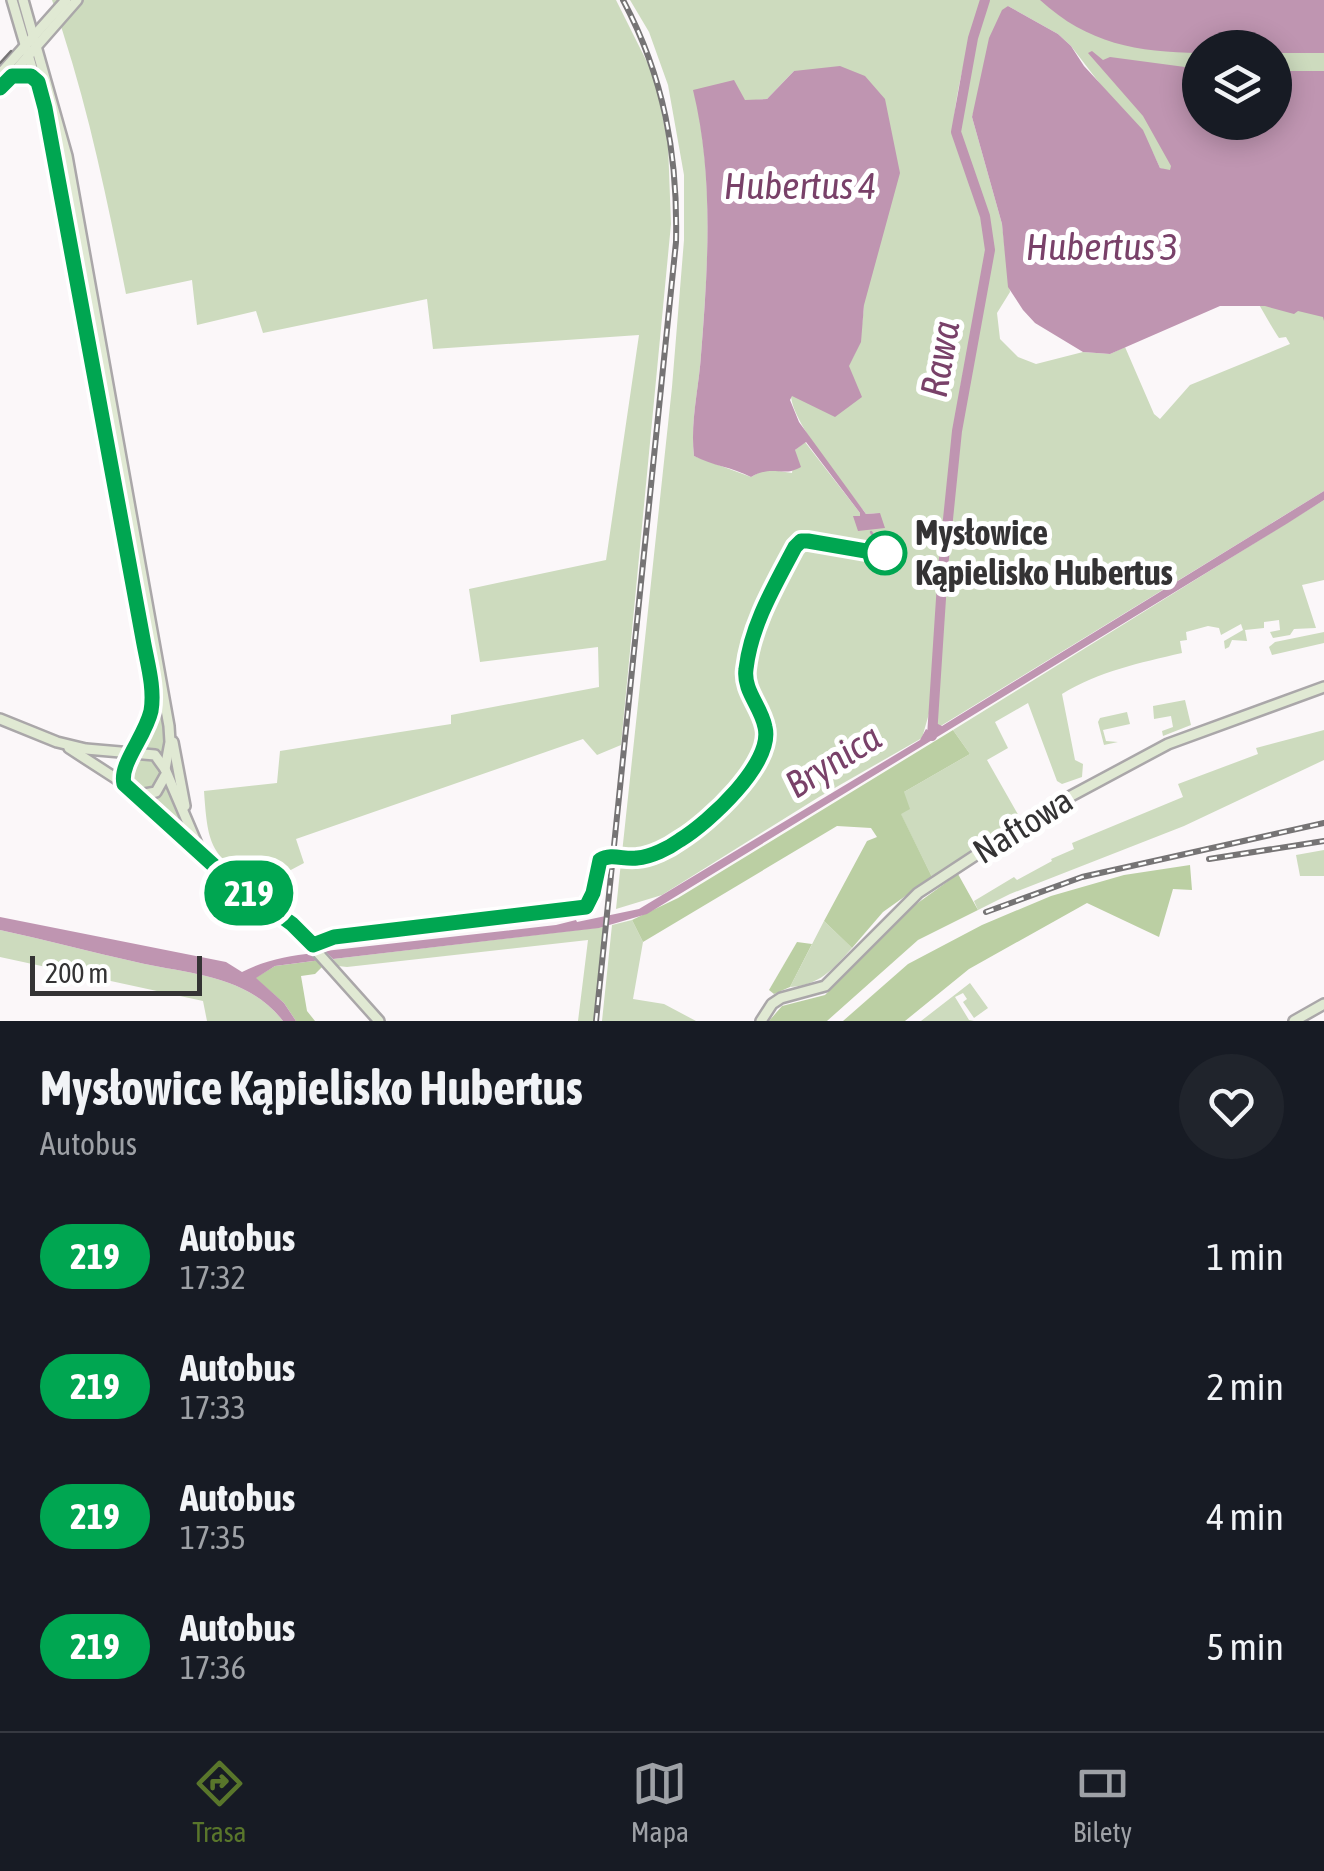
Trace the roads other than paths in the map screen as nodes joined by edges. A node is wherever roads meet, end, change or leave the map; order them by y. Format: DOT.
graph roads {
  1 [pos="12,0"];
  2 [pos="23,0"];
  3 [pos="66,0"];
  4 [pos="76,0"];
  5 [pos="27,12"];
  6 [pos="54,14"];
  7 [pos="32,45"];
  8 [pos="4,76"];
  9 [pos="38,82"];
  10 [pos="0,88"];
  11 [pos="100,370"];
  12 [pos="889,555"];
  13 [pos="138,581"];
  14 [pos="1324,687"];
  15 [pos="0,720"];
  16 [pos="169,726"];
  17 [pos="57,742"];
  18 [pos="134,754"];
  19 [pos="165,772"];
  20 [pos="124,784"];
  21 [pos="139,795"];
  22 [pos="189,823"];
  23 [pos="201,854"];
  24 [pos="610,856"];
  25 [pos="619,857"];
  26 [pos="314,946"];
  27 [pos="1324,1004"];
  28 [pos="379,1021"];
  29 [pos="761,1021"];
  30 [pos="1294,1021"];
  1 -- 7 [label="street"];
  2 -- 5 [label="street"];
  3 -- 6 [label="street"];
  4 -- 7 [label="street"];
  5 -- 6 [label="street"];
  5 -- 7 [label="street"];
  6 -- 7 [label="street"];
  7 -- 8 [label="street"];
  7 -- 9 [label="street"];
  7 -- 11 [label="street"];
  8 -- 9 [label="street"];
  8 -- 10 [label="street"];
  9 -- 11 [label="street"];
  11 -- 13 [label="street"];
  12 -- 25 [label="street"];
  13 -- 16 [label="street"];
  13 -- 18 [label="street"];
  14 -- 29 [label="street, Naftowa"];
  15 -- 17 [label="street"];
  16 -- 19 [label="street"];
  16 -- 22 [label="street"];
  17 -- 18 [label="street"];
  17 -- 20 [label="street"];
  18 -- 19 [label="street"];
  18 -- 20 [label="street"];
  19 -- 21 [label="street"];
  19 -- 22 [label="street"];
  20 -- 21 [label="street"];
  21 -- 23 [label="street"];
  22 -- 23 [label="street"];
  23 -- 26 [label="street"];
  24 -- 26 [label="street"];
  26 -- 28 [label="street"];
  27 -- 30 [label="street"];
}
